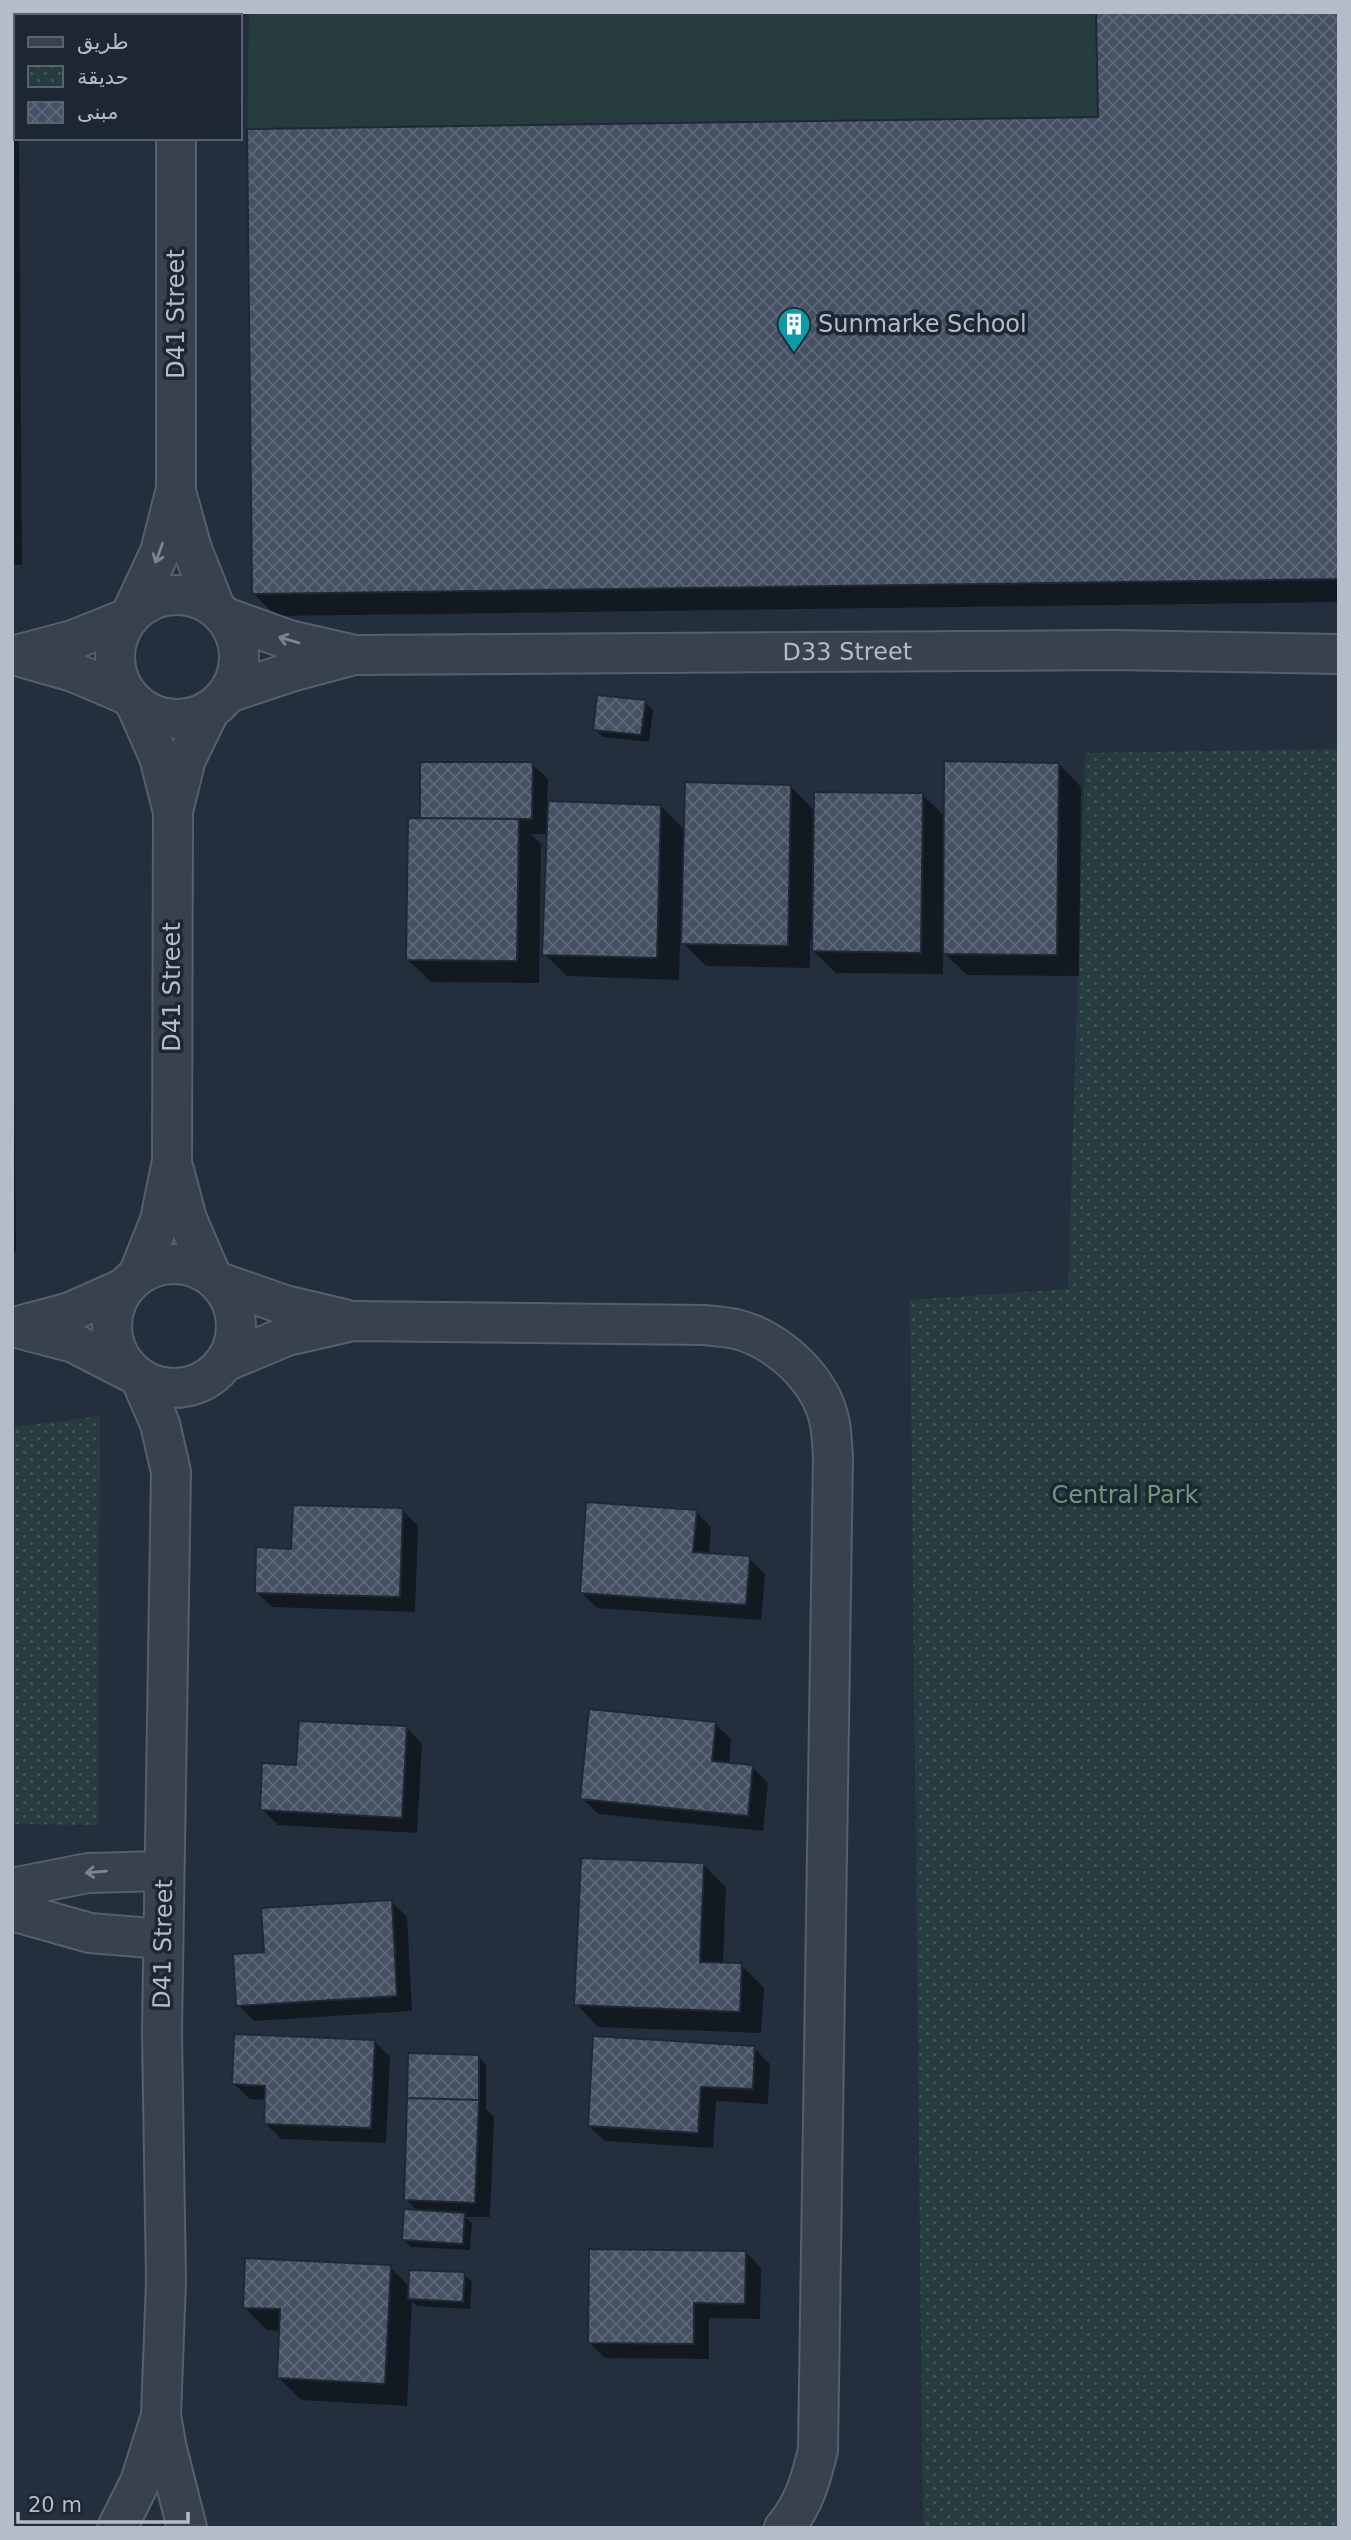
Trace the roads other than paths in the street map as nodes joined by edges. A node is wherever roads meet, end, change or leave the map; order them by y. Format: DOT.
graph roads {
  1 [pos="176,140"];
  2 [pos="176,489"];
  3 [pos="220,612"];
  4 [pos="130,615"];
  5 [pos="1339,654"];
  6 [pos="355,655"];
  7 [pos="15,656"];
  8 [pos="132,700"];
  9 [pos="219,701"];
  10 [pos="173,812"];
  11 [pos="172,1161"];
  12 [pos="215,1279"];
  13 [pos="131,1281"];
  14 [pos="353,1321"];
  15 [pos="13,1327"];
  16 [pos="219,1368"];
  17 [pos="135,1376"];
  18 [pos="172,1472"];
  19 [pos="164,1871"];
  20 [pos="12,1888"];
  21 [pos="12,1911"];
  22 [pos="163,1939"];
  23 [pos="161,2416"];
  24 [pos="117,2528"];
  25 [pos="187,2528"];
  26 [pos="784,2528"];
  1 -- 2 [label="street, D41 Street"];
  2 -- 3 [label="street, D41 Street"];
  2 -- 4 [label="street, D41 Street, one-way"];
  3 -- 4 [label="street"];
  6 -- 3 [label="street, D33 Street, one-way"];
  3 -- 9 [label="street"];
  4 -- 7 [label="street"];
  4 -- 8 [label="street"];
  5 -- 6 [label="street, D33 Street"];
  6 -- 9 [label="street, D33 Street"];
  7 -- 8 [label="street"];
  8 -- 9 [label="street"];
  8 -- 10 [label="street, D41 Street"];
  9 -- 10 [label="street, D41 Street"];
  10 -- 11 [label="street, D41 Street"];
  11 -- 12 [label="street, D41 Street"];
  11 -- 13 [label="street, D41 Street"];
  12 -- 13 [label="street"];
  12 -- 14 [label="street"];
  12 -- 16 [label="street"];
  13 -- 15 [label="street"];
  13 -- 17 [label="street"];
  14 -- 16 [label="street"];
  14 -- 26 [label="street"];
  15 -- 17 [label="street"];
  16 -- 17 [label="street"];
  16 -- 18 [label="street, D41 Street"];
  17 -- 18 [label="street, D41 Street"];
  18 -- 19 [label="street, D41 Street"];
  19 -- 20 [label="street, one-way"];
  19 -- 22 [label="street, D41 Street"];
  21 -- 22 [label="street"];
  22 -- 23 [label="street, D41 Street"];
  23 -- 24 [label="street, D41 Street"];
  23 -- 25 [label="street, D41 Street"];
}
